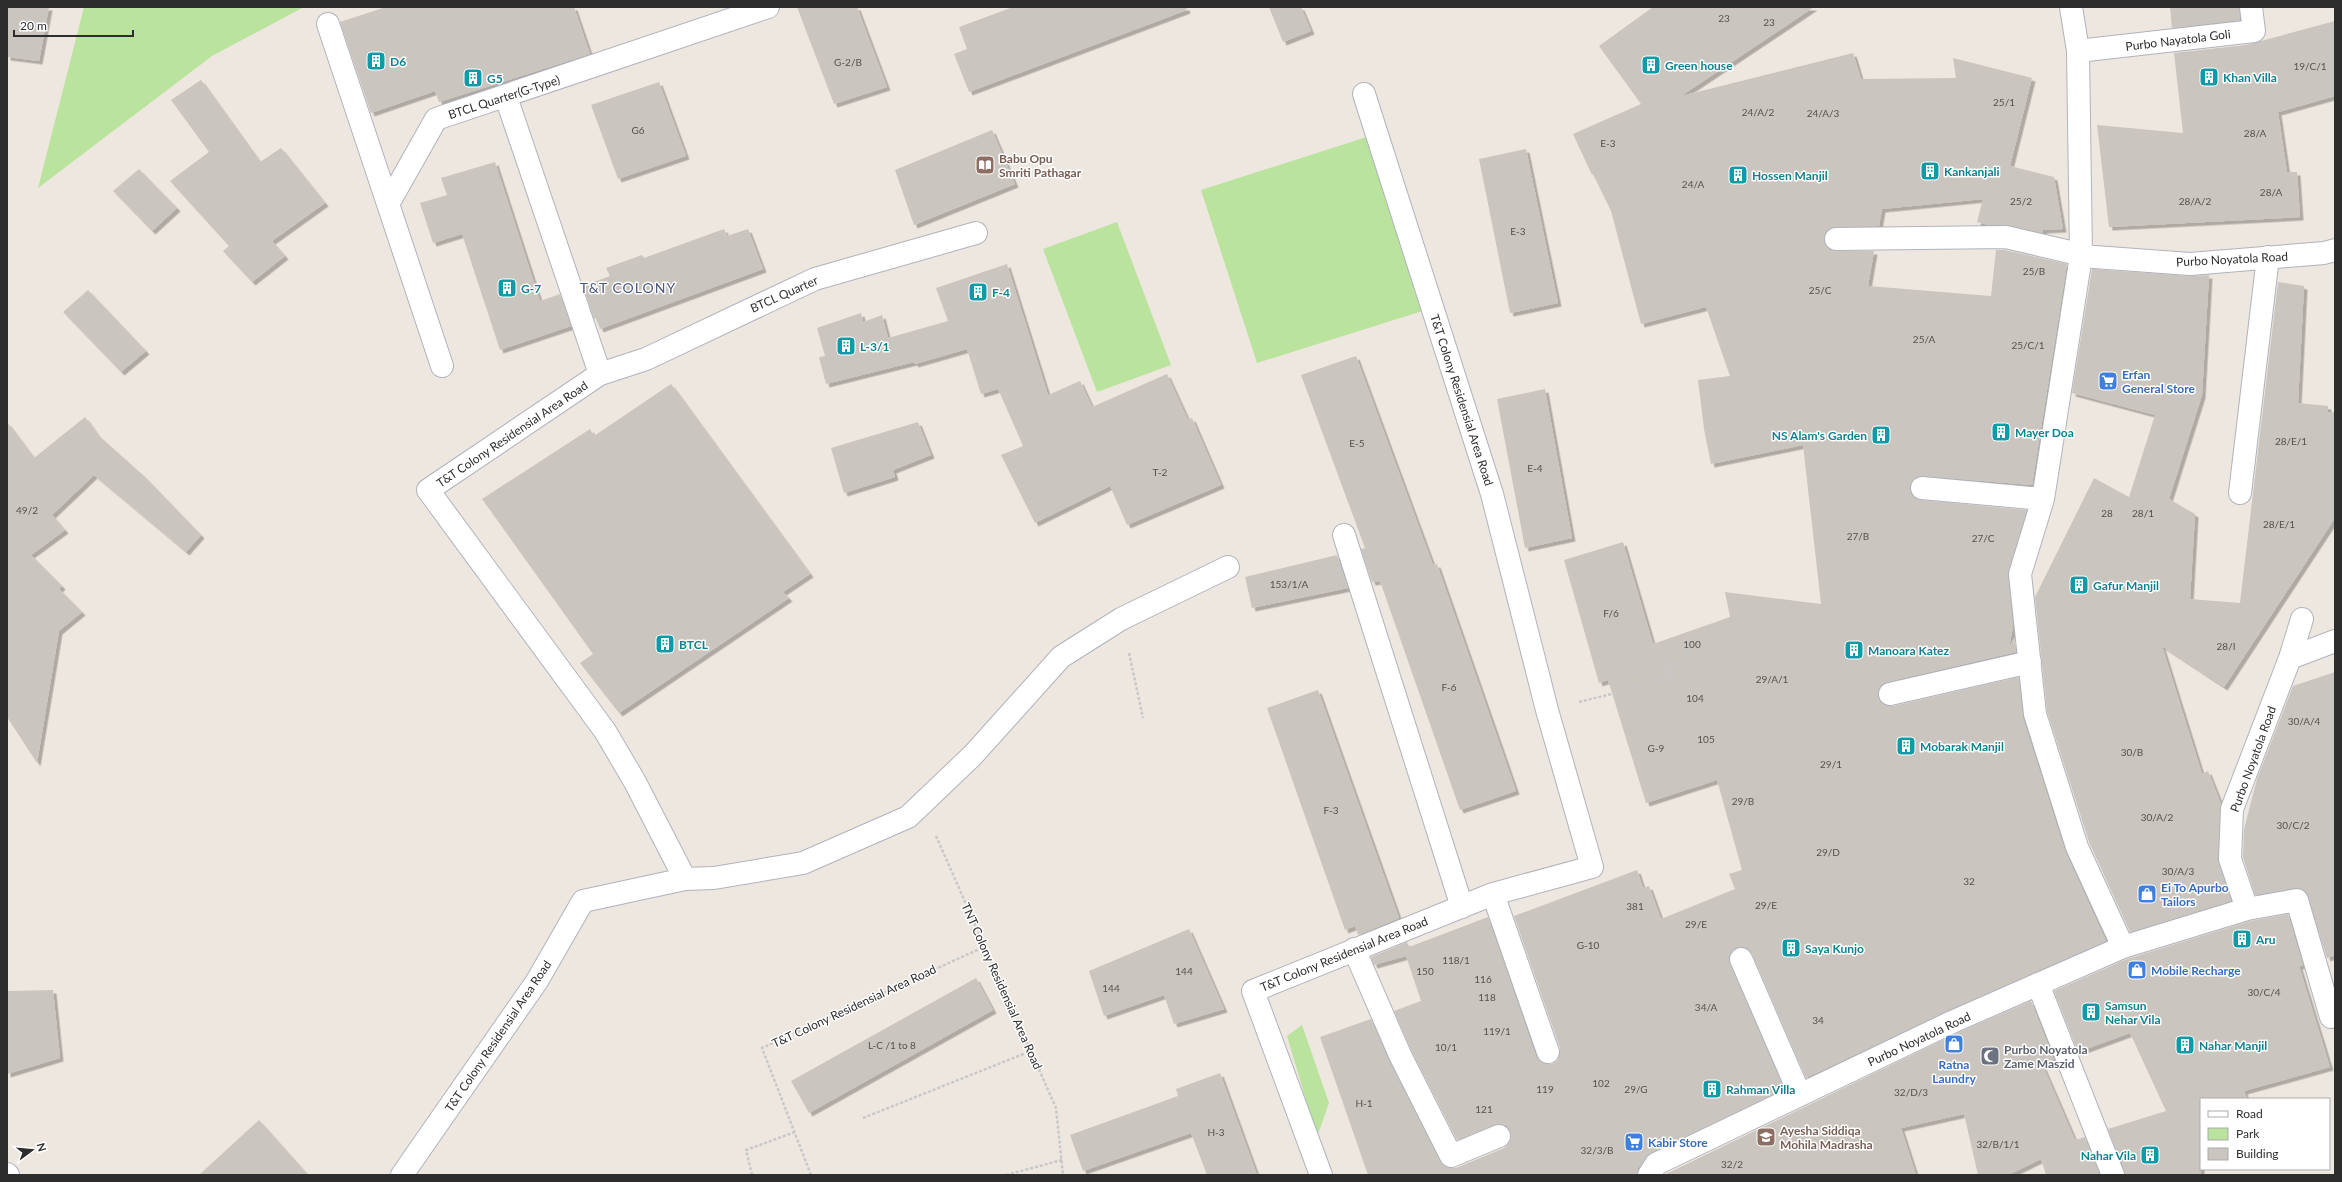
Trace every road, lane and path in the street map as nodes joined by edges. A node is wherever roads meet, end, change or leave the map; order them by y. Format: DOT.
graph roads {
  1 [pos="768,7"];
  2 [pos="2071,7"];
  3 [pos="2251,7"];
  4 [pos="328,24"];
  5 [pos="2078,51"];
  6 [pos="1364,94"];
  7 [pos="506,97"];
  8 [pos="388,204"];
  9 [pos="976,233"];
  10 [pos="1836,239"];
  11 [pos="2335,250"];
  12 [pos="2075,254"];
  13 [pos="2268,257"];
  14 [pos="442,366"];
  15 [pos="600,374"];
  16 [pos="1922,488"];
  17 [pos="2240,493"];
  18 [pos="2043,499"];
  19 [pos="1344,535"];
  20 [pos="1228,567"];
  21 [pos="1121,619"];
  22 [pos="2302,619"];
  23 [pos="2335,641"];
  24 [pos="1685,644"];
  25 [pos="2290,658"];
  26 [pos="2030,662"];
  27 [pos="1890,694"];
  28 [pos="1547,710"];
  29 [pos="1143,718"];
  30 [pos="924,801"];
  31 [pos="685,879"];
  32 [pos="1493,894"];
  33 [pos="1462,907"];
  34 [pos="2246,909"];
  35 [pos="986,946"];
  36 [pos="2123,947"];
  37 [pos="1354,949"];
  38 [pos="1741,959"];
  39 [pos="2038,984"];
  40 [pos="2331,1017"];
  41 [pos="1031,1051"];
  42 [pos="1548,1052"];
  43 [pos="1800,1095"];
  44 [pos="863,1118"];
  45 [pos="795,1132"];
  46 [pos="1499,1136"];
  47 [pos="1062,1160"];
  48 [pos="402,1175"];
  49 [pos="752,1175"];
  50 [pos="811,1175"];
  51 [pos="1006,1175"];
  52 [pos="1063,1175"];
  53 [pos="1321,1175"];
  54 [pos="1649,1175"];
  55 [pos="2113,1175"];
  1 -- 7 [label="street, BTCL Quarter(G-Type)"];
  2 -- 5 [label="street"];
  3 -- 5 [label="street, Purbo Nayatola Goli"];
  4 -- 8 [label="street"];
  5 -- 12 [label="street"];
  6 -- 28 [label="street, T&T Colony Residensial Area Road"];
  7 -- 8 [label="street, BTCL Quarter(G-Type)"];
  7 -- 15 [label="street, T&T Colony Residensial Area Road"];
  8 -- 14 [label="street"];
  9 -- 15 [label="street, BTCL Quarter"];
  10 -- 12 [label="street, Purbo Noyatola Road"];
  11 -- 13 [label="street, Purbo Noyatola Road"];
  12 -- 13 [label="street, Purbo Noyatola Road"];
  12 -- 18 [label="street"];
  13 -- 17 [label="street"];
  15 -- 31 [label="street, T&T Colony Residensial Area Road"];
  16 -- 18 [label="street"];
  18 -- 26 [label="street"];
  19 -- 33 [label="street"];
  20 -- 21 [label="street, T&T Colony Residensial Area Road"];
  21 -- 29 [label="path"];
  21 -- 30 [label="street, T&T Colony Residensial Area Road"];
  22 -- 25 [label="street, Purbo Noyatola Road"];
  23 -- 25 [label="street"];
  24 -- 28 [label="path"];
  25 -- 34 [label="street, Purbo Noyatola Road"];
  26 -- 27 [label="street"];
  26 -- 36 [label="street"];
  28 -- 32 [label="street, T&T Colony Residensial Area Road"];
  30 -- 31 [label="street, T&T Colony Residensial Area Road"];
  30 -- 35 [label="path, TNT Colony Residensial Area Road"];
  31 -- 48 [label="street, T&T Colony Residensial Area Road"];
  32 -- 33 [label="street, T&T Colony Residensial Area Road"];
  32 -- 42 [label="street"];
  33 -- 37 [label="street, T&T Colony Residensial Area Road"];
  34 -- 36 [label="street, Purbo Noyatola Road"];
  34 -- 40 [label="street, Purbo Noyatola Road"];
  35 -- 41 [label="path, TNT Colony Residensial Area Road"];
  35 -- 45 [label="path, T&T Colony Residensial Area Road"];
  36 -- 39 [label="street, Purbo Noyatola Road"];
  37 -- 46 [label="street"];
  37 -- 53 [label="street, T&T Colony Residensial Area Road"];
  38 -- 43 [label="street"];
  39 -- 43 [label="street, Purbo Noyatola Road"];
  39 -- 55 [label="street"];
  41 -- 44 [label="path"];
  41 -- 47 [label="path, TNT Colony Residensial Area Road"];
  43 -- 54 [label="street, Purbo Noyatola Road"];
  45 -- 49 [label="path"];
  45 -- 50 [label="path, T&T Colony Residensial Area Road"];
  47 -- 51 [label="path"];
  47 -- 52 [label="path, TNT Colony Residensial Area Road"];
}
